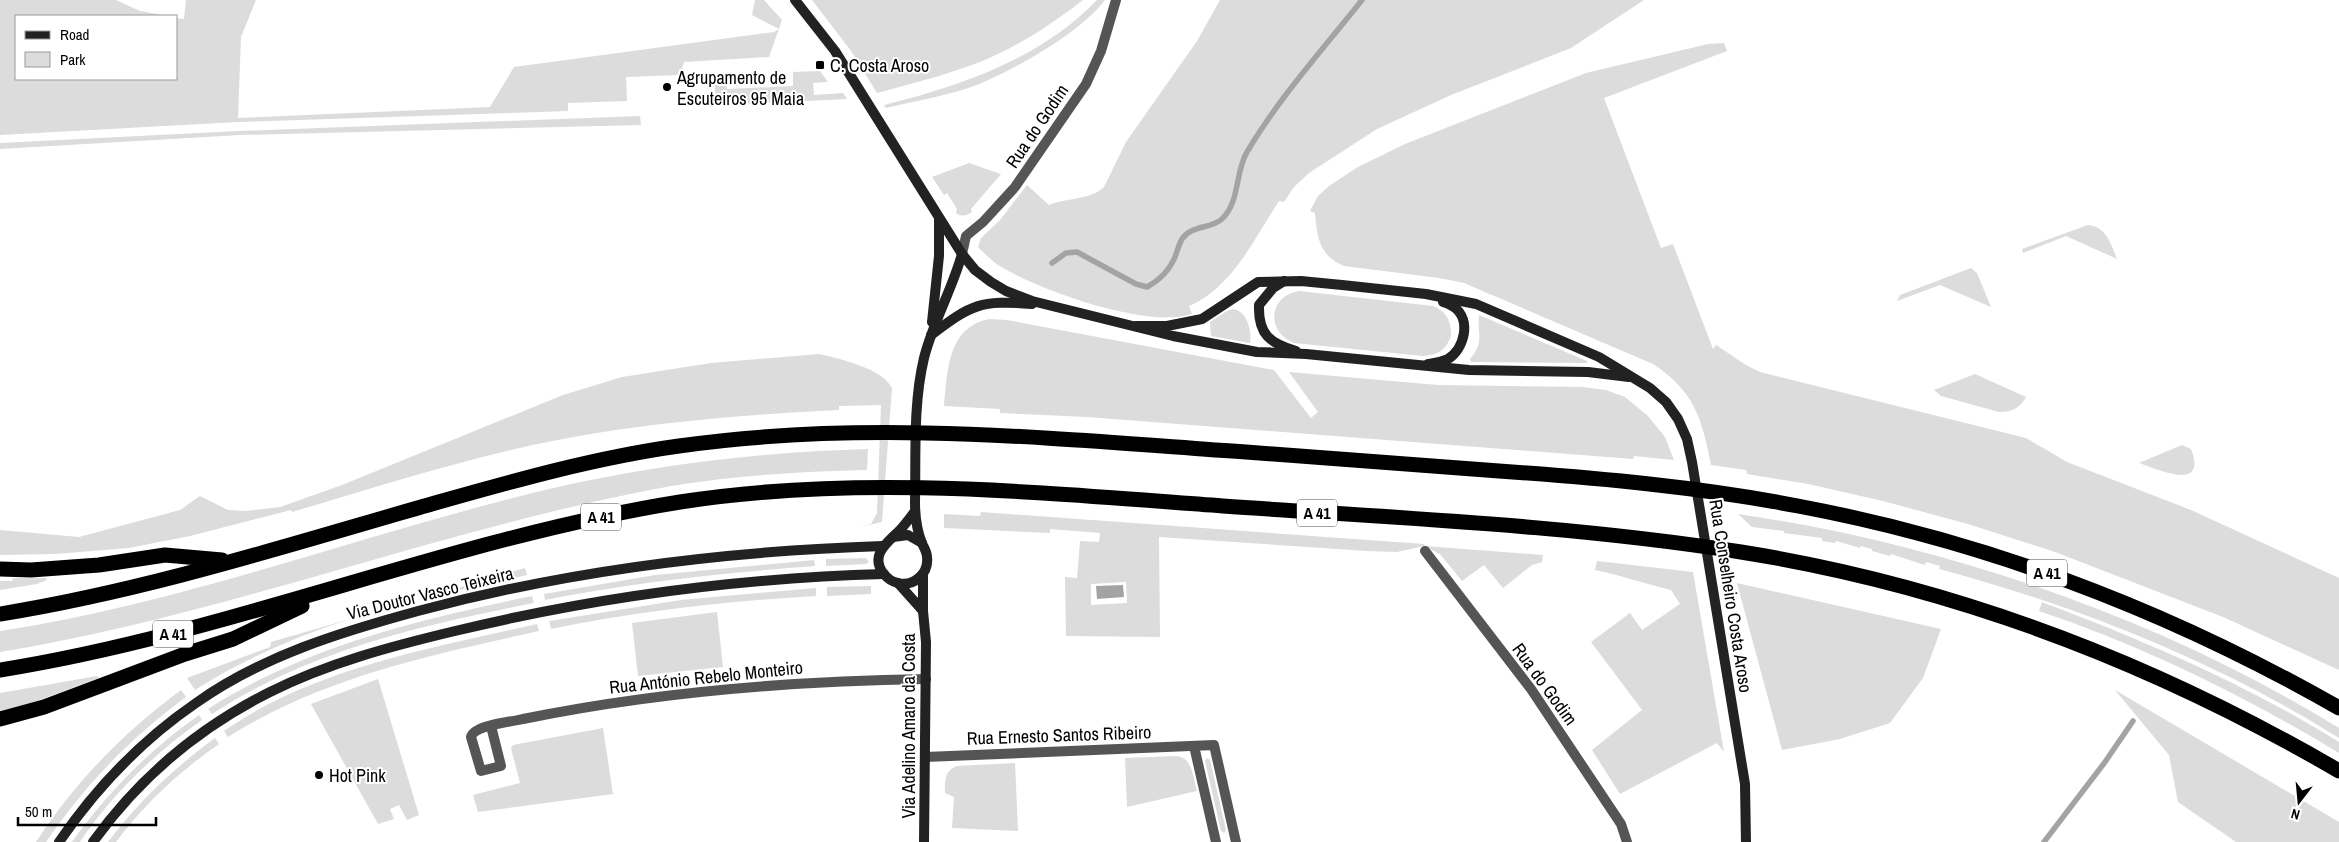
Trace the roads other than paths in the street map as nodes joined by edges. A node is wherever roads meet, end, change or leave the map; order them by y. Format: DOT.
graph roads {
  1 [pos="795,0"];
  2 [pos="1116,0"];
  3 [pos="939,218"];
  4 [pos="962,254"];
  5 [pos="1285,280"];
  6 [pos="1426,294"];
  7 [pos="1051,306"];
  8 [pos="1136,326"];
  9 [pos="930,335"];
  10 [pos="1306,354"];
  11 [pos="1420,366"];
  12 [pos="1632,378"];
  13 [pos="915,511"];
  14 [pos="892,537"];
  15 [pos="922,543"];
  16 [pos="883,546"];
  17 [pos="1425,551"];
  18 [pos="234,560"];
  19 [pos="0,569"];
  20 [pos="884,574"];
  21 [pos="923,574"];
  22 [pos="898,583"];
  23 [pos="343,586"];
  24 [pos="923,611"];
  25 [pos="0,614"];
  26 [pos="0,670"];
  27 [pos="926,679"];
  28 [pos="2339,708"];
  29 [pos="0,719"];
  30 [pos="491,726"];
  31 [pos="1194,746"];
  32 [pos="925,757"];
  33 [pos="2339,772"];
  34 [pos="59,842"];
  35 [pos="94,842"];
  36 [pos="924,842"];
  37 [pos="1216,842"];
  38 [pos="1236,842"];
  39 [pos="1627,842"];
  40 [pos="1746,842"];
  1 -- 3 [label="main road, Rua Conselheiro Costa Aroso"];
  2 -- 4 [label="street, Rua do Godim"];
  3 -- 4 [label="main road, Rua Conselheiro Costa Aroso"];
  3 -- 9 [label="main road, Via Adelino Amaro da Costa"];
  4 -- 7 [label="main road, Rua Conselheiro Costa Aroso"];
  4 -- 9 [label="main road, Via Adelino Amaro da Costa"];
  5 -- 6 [label="main road, Rua Conselheiro Costa Aroso"];
  5 -- 8 [label="main road, Rua Conselheiro Costa Aroso"];
  5 -- 10 [label="main road, Rua Conselheiro Costa Aroso"];
  6 -- 11 [label="main road, Rua Conselheiro Costa Aroso"];
  6 -- 12 [label="main road, Rua Conselheiro Costa Aroso"];
  7 -- 8 [label="main road, Rua Conselheiro Costa Aroso"];
  7 -- 9 [label="main road"];
  8 -- 10 [label="main road, Rua Conselheiro Costa Aroso"];
  9 -- 13 [label="main road, Via Adelino Amaro da Costa"];
  10 -- 11 [label="main road, Rua Conselheiro Costa Aroso"];
  11 -- 12 [label="main road, Rua Conselheiro Costa Aroso"];
  12 -- 40 [label="main road, Rua Conselheiro Costa Aroso"];
  13 -- 14 [label="main road"];
  13 -- 15 [label="main road, Via Adelino Amaro da Costa"];
  14 -- 15 [label="main road"];
  14 -- 16 [label="main road"];
  15 -- 21 [label="main road, Via Adelino Amaro da Costa"];
  16 -- 20 [label="main road"];
  16 -- 34 [label="main road, Via Doutor Vasco Teixeira"];
  17 -- 39 [label="street, Rua do Godim"];
  18 -- 19 [label="highway"];
  18 -- 25 [label="highway, A 41"];
  18 -- 28 [label="highway, A 41"];
  20 -- 22 [label="main road, Via Adelino Amaro da Costa"];
  20 -- 35 [label="main road"];
  21 -- 22 [label="main road"];
  21 -- 24 [label="main road, Via Adelino Amaro da Costa"];
  22 -- 24 [label="main road, Via Adelino Amaro da Costa"];
  23 -- 26 [label="highway, A 41"];
  23 -- 29 [label="highway"];
  23 -- 33 [label="highway, A 41"];
  24 -- 27 [label="main road, Via Adelino Amaro da Costa"];
  27 -- 30 [label="street, Rua António Rebelo Monteiro"];
  27 -- 32 [label="main road, Via Adelino Amaro da Costa"];
  31 -- 32 [label="street, Rua Ernesto Santos Ribeiro"];
  31 -- 37 [label="street"];
  31 -- 38 [label="street, Rua Ernesto Santos Ribeiro"];
  32 -- 36 [label="main road, Via Adelino Amaro da Costa"];
}
